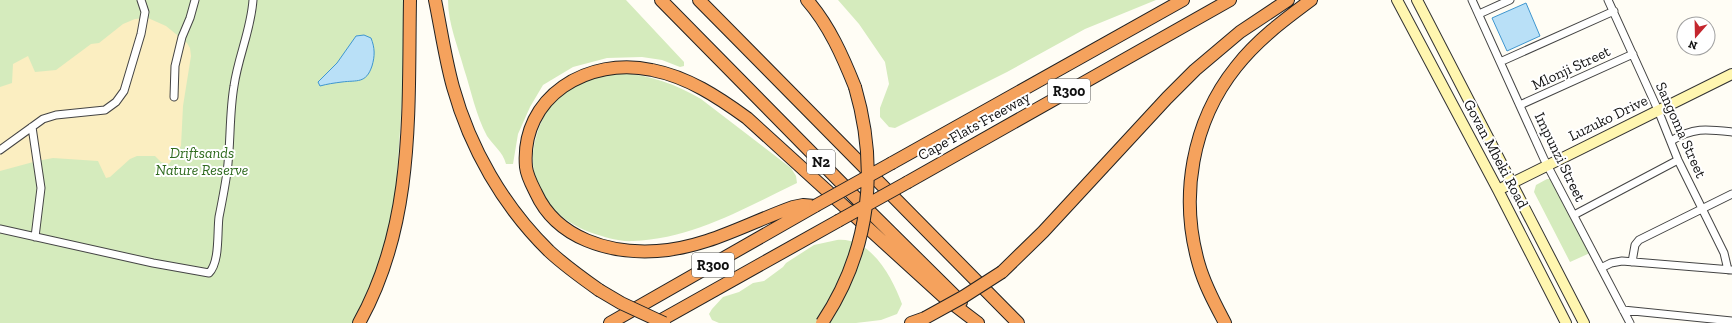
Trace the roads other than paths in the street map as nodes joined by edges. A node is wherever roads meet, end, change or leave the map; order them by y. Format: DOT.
graph roads {
  1 [pos="141,0"];
  2 [pos="195,0"];
  3 [pos="253,0"];
  4 [pos="410,0"];
  5 [pos="435,0"];
  6 [pos="661,0"];
  7 [pos="698,0"];
  8 [pos="807,0"];
  9 [pos="1183,0"];
  10 [pos="1230,0"];
  11 [pos="1288,0"];
  12 [pos="1311,0"];
  13 [pos="1397,0"];
  14 [pos="1417,0"];
  15 [pos="1472,0"];
  16 [pos="1510,0"];
  17 [pos="1608,0"];
  18 [pos="1614,12"];
  19 [pos="1479,14"];
  20 [pos="1633,54"];
  21 [pos="1500,62"];
  22 [pos="1732,74"];
  23 [pos="174,97"];
  24 [pos="1520,105"];
  25 [pos="1658,110"];
  26 [pos="32,127"];
  27 [pos="1732,132"];
  28 [pos="1671,141"];
  29 [pos="0,150"];
  30 [pos="1678,160"];
  31 [pos="1548,165"];
  32 [pos="1512,183"];
  33 [pos="1498,190"];
  34 [pos="1732,194"];
  35 [pos="815,206"];
  36 [pos="1702,209"];
  37 [pos="1574,215"];
  38 [pos="0,229"];
  39 [pos="35,237"];
  40 [pos="1632,262"];
  41 [pos="1601,268"];
  42 [pos="1730,270"];
  43 [pos="1623,310"];
  44 [pos="1732,321"];
  45 [pos="359,323"];
  46 [pos="610,323"];
  47 [pos="656,323"];
  48 [pos="664,323"];
  49 [pos="822,323"];
  50 [pos="911,323"];
  51 [pos="978,323"];
  52 [pos="982,323"];
  53 [pos="1018,323"];
  54 [pos="1225,323"];
  55 [pos="1566,323"];
  56 [pos="1584,323"];
  57 [pos="1630,323"];
  1 -- 26 [label="street"];
  2 -- 23 [label="street"];
  3 -- 39 [label="street"];
  4 -- 45 [label="highway"];
  5 -- 48 [label="highway, bridge"];
  6 -- 52 [label="highway, N2"];
  7 -- 53 [label="highway, N2"];
  8 -- 49 [label="highway, bridge"];
  9 -- 35 [label="highway, Cape Flats Freeway / R300, bridge"];
  10 -- 47 [label="highway, Cape Flats Freeway / R300, bridge"];
  11 -- 50 [label="highway, bridge"];
  12 -- 54 [label="highway"];
  13 -- 33 [label="main road, Govan Mbeki Road"];
  14 -- 32 [label="main road, Govan Mbeki Road"];
  15 -- 19 [label="street, Impunzi Street"];
  16 -- 19 [label="street"];
  17 -- 18 [label="street, Sangoma Street"];
  18 -- 20 [label="street, Sangoma Street"];
  18 -- 21 [label="street"];
  19 -- 21 [label="street, Impunzi Street"];
  20 -- 24 [label="street, Mlonji Street"];
  20 -- 25 [label="street, Sangoma Street"];
  21 -- 24 [label="street, Impunzi Street"];
  22 -- 25 [label="main road, Luzuko Drive"];
  24 -- 31 [label="street, Impunzi Street"];
  25 -- 28 [label="street, Sangoma Street"];
  25 -- 31 [label="main road, Luzuko Drive"];
  26 -- 29 [label="street"];
  26 -- 39 [label="street"];
  27 -- 28 [label="street"];
  28 -- 30 [label="street, Sangoma Street"];
  30 -- 36 [label="street, Sangoma Street"];
  30 -- 37 [label="street"];
  31 -- 32 [label="main road, Luzuko Drive"];
  31 -- 37 [label="street, Impunzi Street"];
  32 -- 33 [label="main road, Luzuko Drive"];
  32 -- 56 [label="main road, Govan Mbeki Road"];
  33 -- 55 [label="main road, Govan Mbeki Road"];
  34 -- 36 [label="street"];
  35 -- 46 [label="highway, R300"];
  35 -- 51 [label="highway"];
  36 -- 40 [label="street"];
  36 -- 42 [label="street, Sangoma Street"];
  37 -- 41 [label="street, Impunzi Street"];
  38 -- 39 [label="street"];
  40 -- 41 [label="street"];
  40 -- 42 [label="street"];
  41 -- 43 [label="street, Impunzi Street"];
  43 -- 44 [label="street"];
  43 -- 57 [label="street, Impunzi Street"];
}
